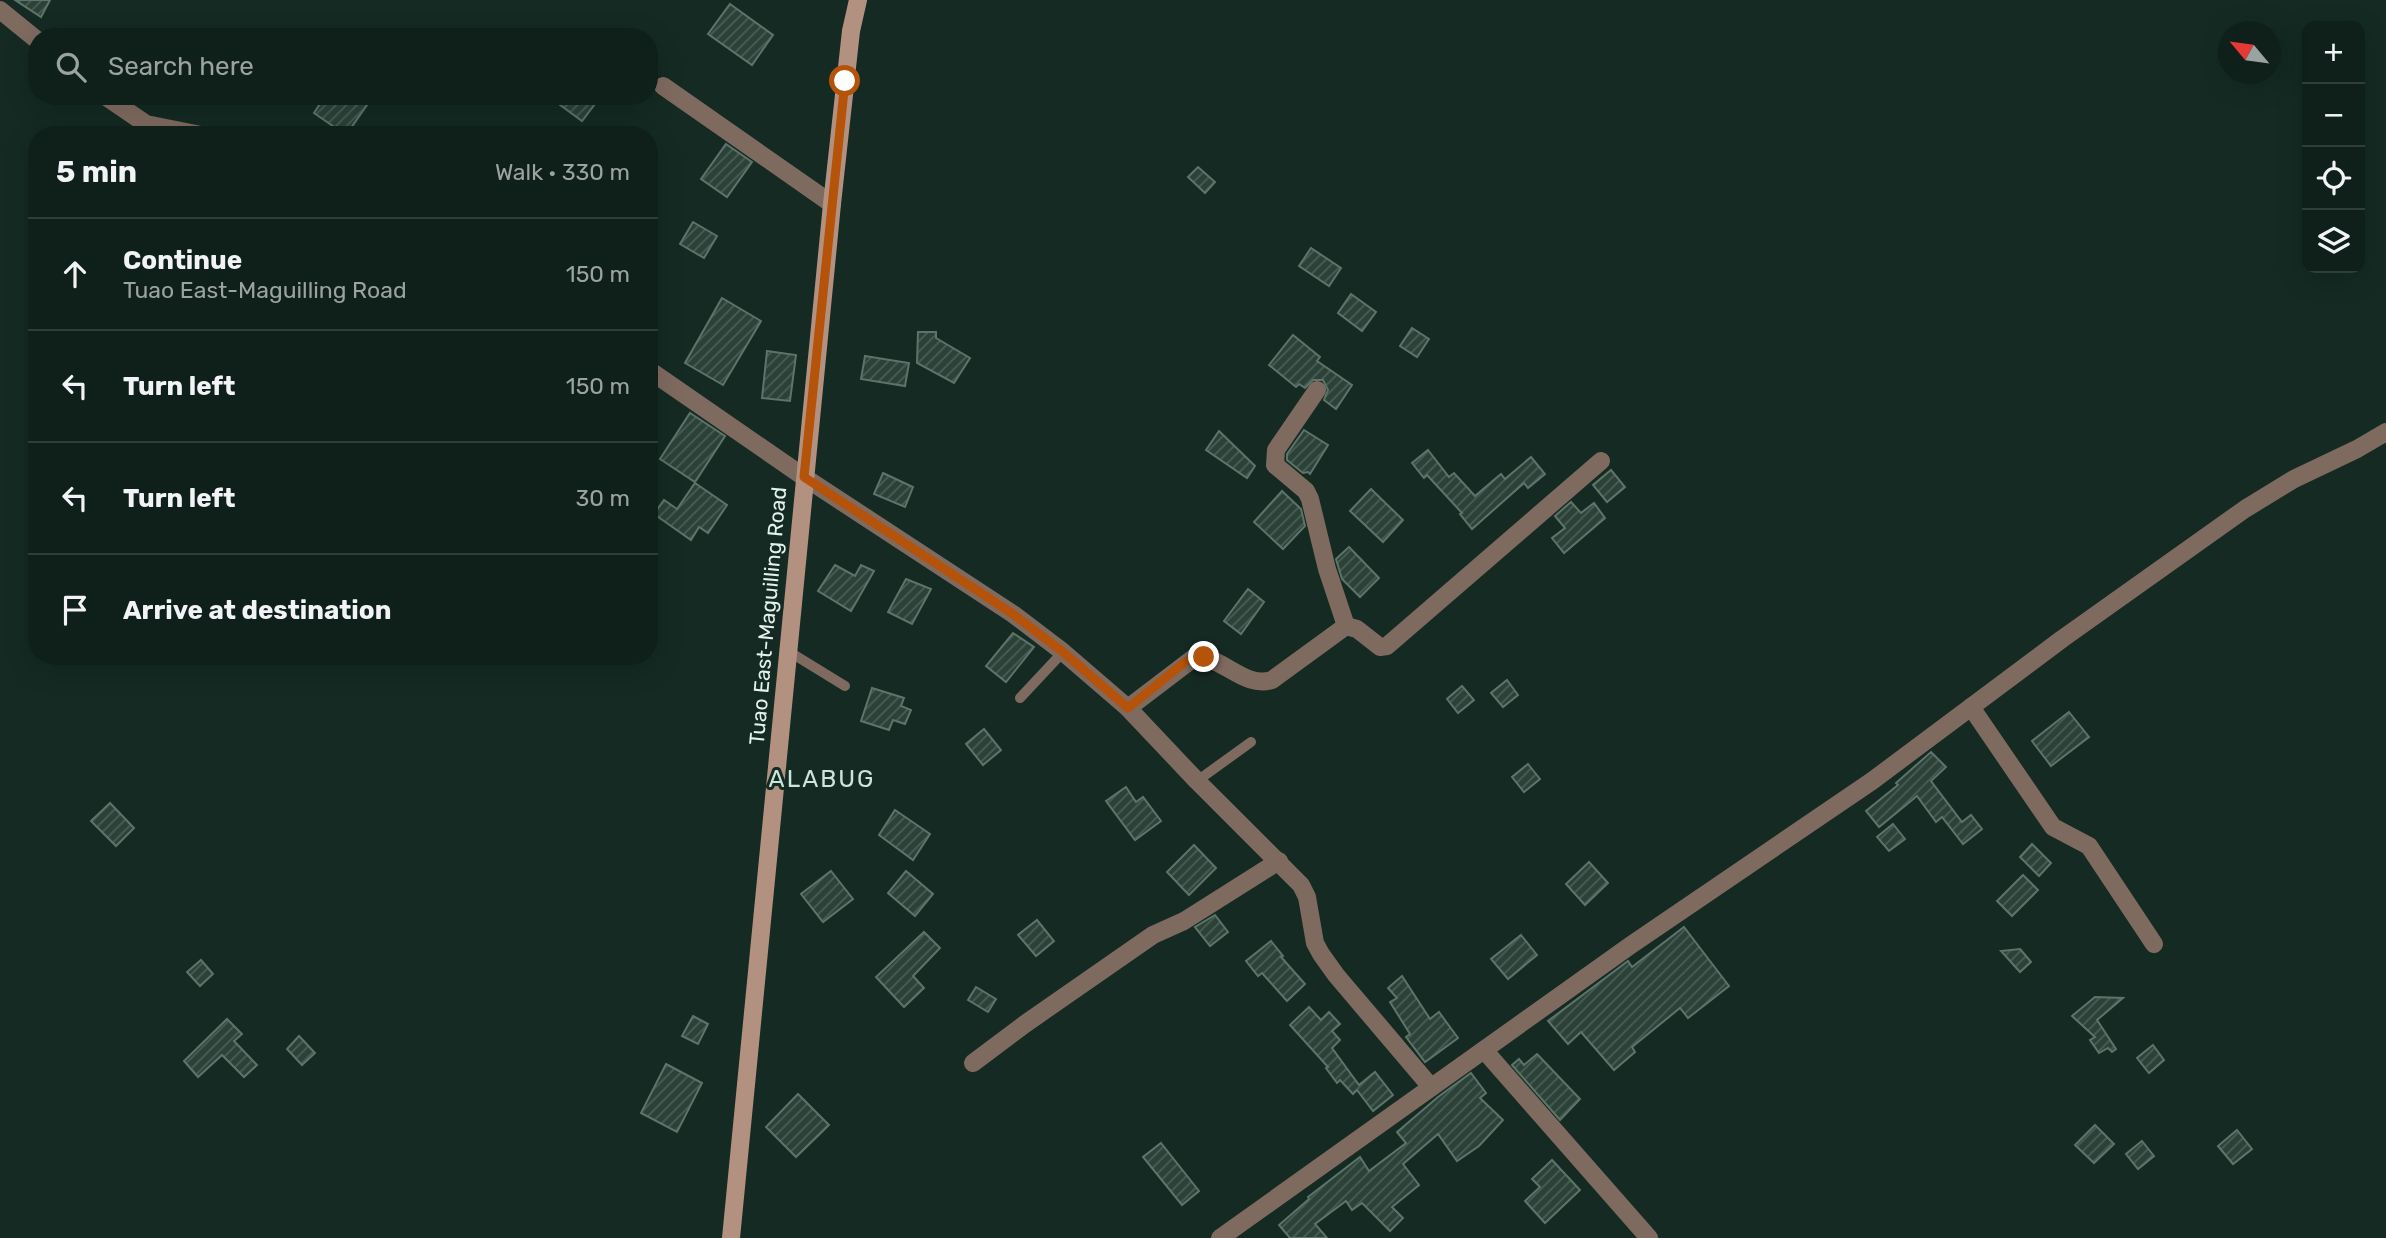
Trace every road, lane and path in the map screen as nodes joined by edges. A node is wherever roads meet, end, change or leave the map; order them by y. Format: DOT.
graph roads {
  1 [pos="858,0"];
  2 [pos="0,9"];
  3 [pos="28,32"];
  4 [pos="663,86"];
  5 [pos="118,105"];
  6 [pos="156,126"];
  7 [pos="832,204"];
  8 [pos="658,376"];
  9 [pos="1317,390"];
  10 [pos="2386,432"];
  11 [pos="1601,461"];
  12 [pos="804,477"];
  13 [pos="1346,625"];
  14 [pos="788,651"];
  15 [pos="1063,652"];
  16 [pos="845,686"];
  17 [pos="1020,698"];
  18 [pos="1971,707"];
  19 [pos="1128,708"];
  20 [pos="1251,742"];
  21 [pos="1197,780"];
  22 [pos="1279,861"];
  23 [pos="2154,944"];
  24 [pos="1484,1050"];
  25 [pos="973,1063"];
  26 [pos="1431,1087"];
  27 [pos="731,1238"];
  28 [pos="1220,1238"];
  29 [pos="1649,1238"];
  1 -- 7 [label="main road, Tuao East-Maguilling Road"];
  2 -- 3 [label="street"];
  4 -- 7 [label="street"];
  5 -- 6 [label="street"];
  7 -- 12 [label="main road, Tuao East-Maguilling Road"];
  8 -- 12 [label="street"];
  9 -- 13 [label="street"];
  10 -- 18 [label="street"];
  11 -- 13 [label="street"];
  12 -- 14 [label="main road, Tuao East-Maguilling Road"];
  12 -- 15 [label="street"];
  13 -- 19 [label="street"];
  14 -- 16 [label="lane"];
  14 -- 27 [label="main road, Tuao East-Maguilling Road"];
  15 -- 17 [label="lane"];
  15 -- 19 [label="street"];
  18 -- 23 [label="street"];
  18 -- 24 [label="street"];
  19 -- 21 [label="street"];
  20 -- 21 [label="lane"];
  21 -- 22 [label="street"];
  22 -- 25 [label="street"];
  22 -- 26 [label="street"];
  24 -- 26 [label="street"];
  24 -- 29 [label="street"];
  26 -- 28 [label="street"];
}
